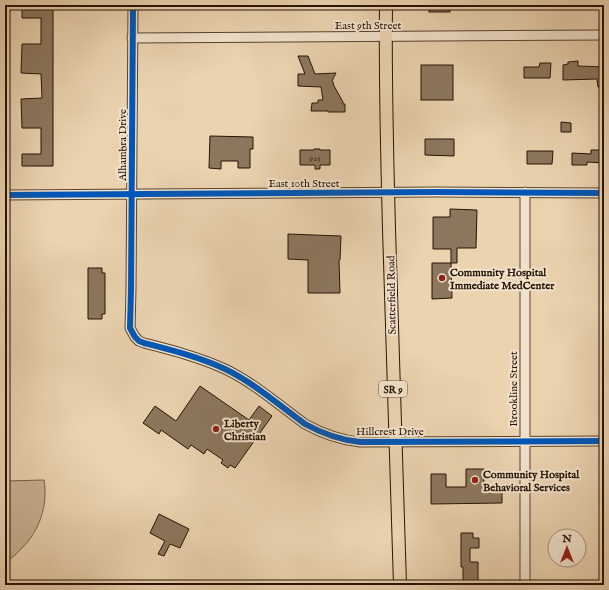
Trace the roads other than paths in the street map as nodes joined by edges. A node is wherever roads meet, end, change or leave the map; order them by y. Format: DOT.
graph roads {
  1 [pos="133,5"];
  2 [pos="386,5"];
  3 [pos="604,35"];
  4 [pos="386,37"];
  5 [pos="132,38"];
  6 [pos="388,192"];
  7 [pos="525,192"];
  8 [pos="604,193"];
  9 [pos="132,194"];
  10 [pos="5,195"];
  11 [pos="132,333"];
  12 [pos="525,441"];
  13 [pos="604,441"];
  14 [pos="395,442"];
  15 [pos="400,585"];
  16 [pos="525,585"];
  1 -- 5 [label="street, Alhambra Drive"];
  2 -- 4 [label="main road, Scatterfield Road / SR 9"];
  3 -- 4 [label="street, East 9th Street"];
  4 -- 5 [label="street, East 9th Street"];
  4 -- 6 [label="main road, Scatterfield Road / SR 9"];
  5 -- 9 [label="street, Alhambra Drive"];
  6 -- 7 [label="street, East 10th Street"];
  6 -- 9 [label="street, East 10th Street"];
  6 -- 14 [label="main road, Scatterfield Road / SR 9"];
  7 -- 8 [label="street, East 10th Street"];
  7 -- 12 [label="street, Brookline Street"];
  9 -- 10 [label="street, East 10th Street"];
  9 -- 11 [label="street, Alhambra Drive"];
  11 -- 14 [label="street, Hillcrest Drive"];
  12 -- 13 [label="street, Hillcrest Drive"];
  12 -- 14 [label="street, Hillcrest Drive"];
  12 -- 16 [label="street, Brookline Street"];
  14 -- 15 [label="main road, Scatterfield Road / SR 9"];
}
